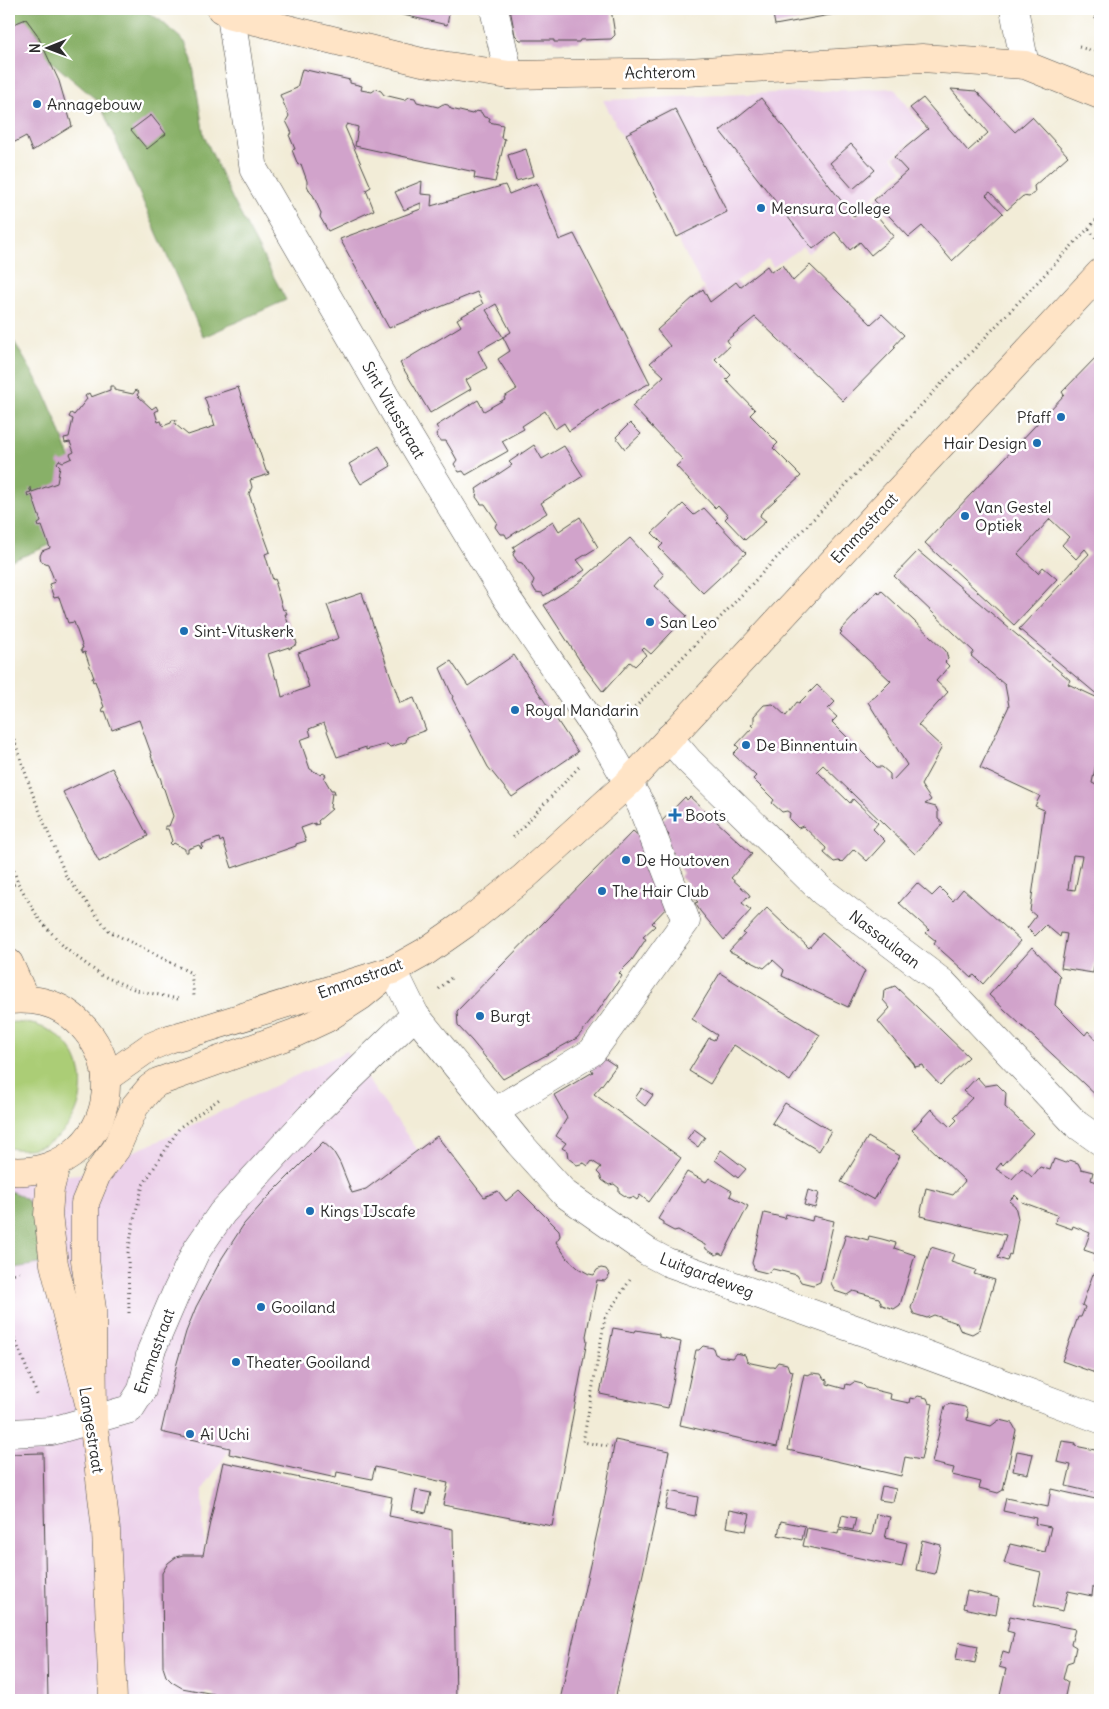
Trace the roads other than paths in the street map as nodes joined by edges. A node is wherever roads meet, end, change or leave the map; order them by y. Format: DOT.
graph roads {
  1 [pos="494,9"];
  2 [pos="1014,9"];
  3 [pos="228,11"];
  4 [pos="1025,65"];
  5 [pos="510,75"];
  6 [pos="1100,95"];
  7 [pos="1100,273"];
  8 [pos="669,738"];
  9 [pos="628,783"];
  10 [pos="9,963"];
  11 [pos="393,970"];
  12 [pos="17,999"];
  13 [pos="415,1015"];
  14 [pos="106,1078"];
  15 [pos="494,1112"];
  16 [pos="1100,1141"];
  17 [pos="56,1165"];
  18 [pos="9,1171"];
  19 [pos="93,1419"];
  20 [pos="1100,1419"];
  21 [pos="9,1433"];
  22 [pos="113,1700"];
  1 -- 5 [label="street"];
  2 -- 4 [label="street"];
  3 -- 5 [label="main road, Achterom"];
  3 -- 9 [label="street, Sint Vitusstraat"];
  4 -- 5 [label="main road, Achterom"];
  4 -- 6 [label="main road, Achterom"];
  7 -- 8 [label="main road, Emmastraat"];
  8 -- 9 [label="main road, Emmastraat"];
  8 -- 16 [label="street, Nassaulaan"];
  9 -- 11 [label="main road, Emmastraat"];
  9 -- 15 [label="street"];
  10 -- 12 [label="main road"];
  11 -- 13 [label="street, Luitgardeweg"];
  11 -- 14 [label="main road, Emmastraat"];
  11 -- 19 [label="main road"];
  12 -- 14 [label="main road"];
  13 -- 15 [label="street, Luitgardeweg"];
  13 -- 19 [label="street, Emmastraat"];
  14 -- 17 [label="main road"];
  15 -- 20 [label="street, Luitgardeweg"];
  17 -- 18 [label="main road"];
  17 -- 19 [label="main road, Langestraat"];
  19 -- 21 [label="street, Emmastraat"];
  19 -- 22 [label="main road, Langestraat"];
}
